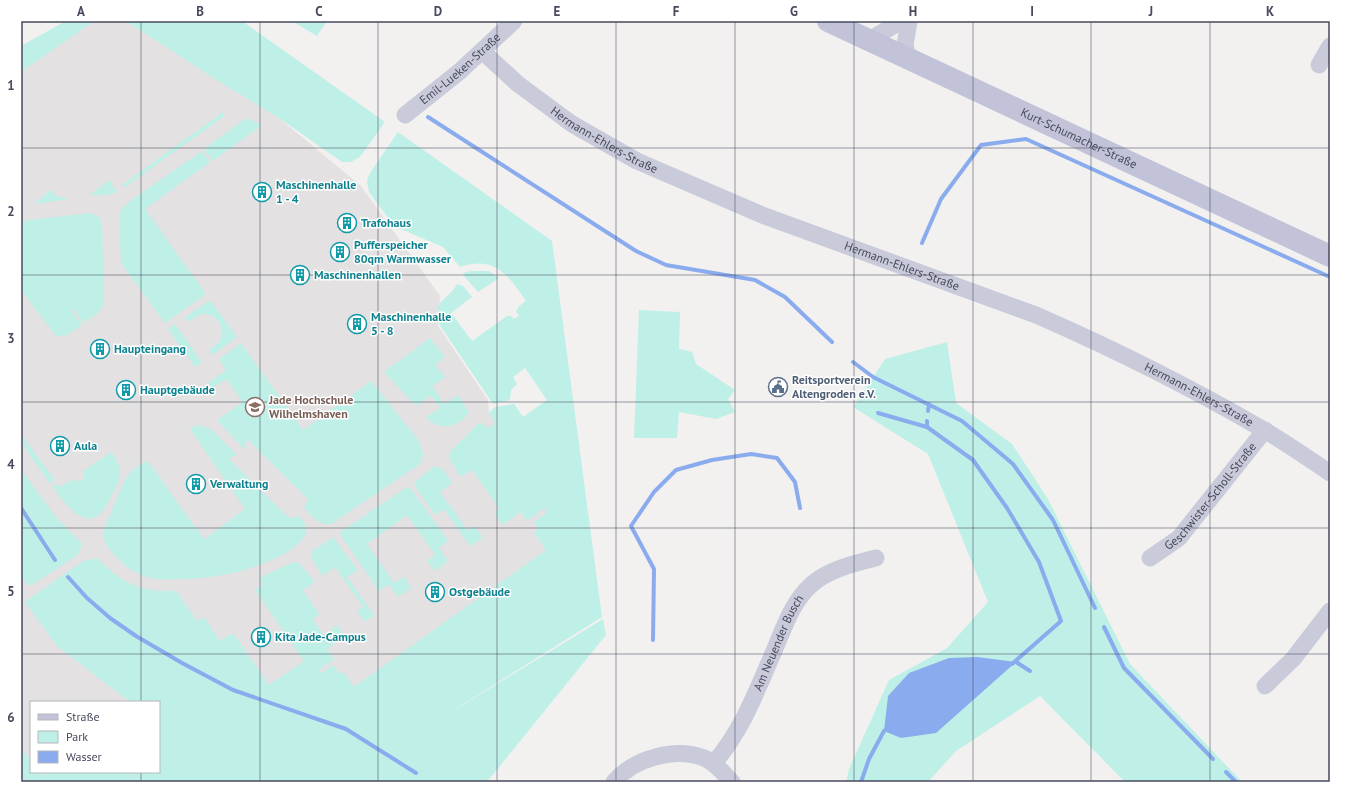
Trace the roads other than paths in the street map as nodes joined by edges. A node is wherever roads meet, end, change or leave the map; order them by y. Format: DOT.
graph roads {
  1 [pos="514,21"];
  2 [pos="828,21"];
  3 [pos="901,21"];
  4 [pos="908,21"];
  5 [pos="868,40"];
  6 [pos="1330,46"];
  7 [pos="482,51"];
  8 [pos="908,59"];
  9 [pos="1319,65"];
  10 [pos="405,116"];
  11 [pos="1330,256"];
  12 [pos="1265,430"];
  13 [pos="1330,473"];
  14 [pos="876,558"];
  15 [pos="1150,558"];
  16 [pos="1330,611"];
  17 [pos="1265,686"];
  18 [pos="714,764"];
  19 [pos="614,782"];
  20 [pos="732,782"];
  1 -- 7 [label="street, Emil-Lueken-Straße"];
  2 -- 5 [label="street, Kurt-Schumacher-Straße"];
  3 -- 5 [label="street"];
  4 -- 8 [label="street"];
  5 -- 8 [label="street, Kurt-Schumacher-Straße"];
  6 -- 9 [label="street"];
  7 -- 10 [label="street, Emil-Lueken-Straße"];
  7 -- 12 [label="street, Hermann-Ehlers-Straße"];
  8 -- 11 [label="street, Kurt-Schumacher-Straße"];
  12 -- 13 [label="street, Hermann-Ehlers-Straße"];
  12 -- 15 [label="street, Geschwister-Scholl-Straße"];
  14 -- 18 [label="street, Am Neuender Busch"];
  16 -- 17 [label="street"];
  18 -- 19 [label="street"];
  18 -- 20 [label="street"];
}
